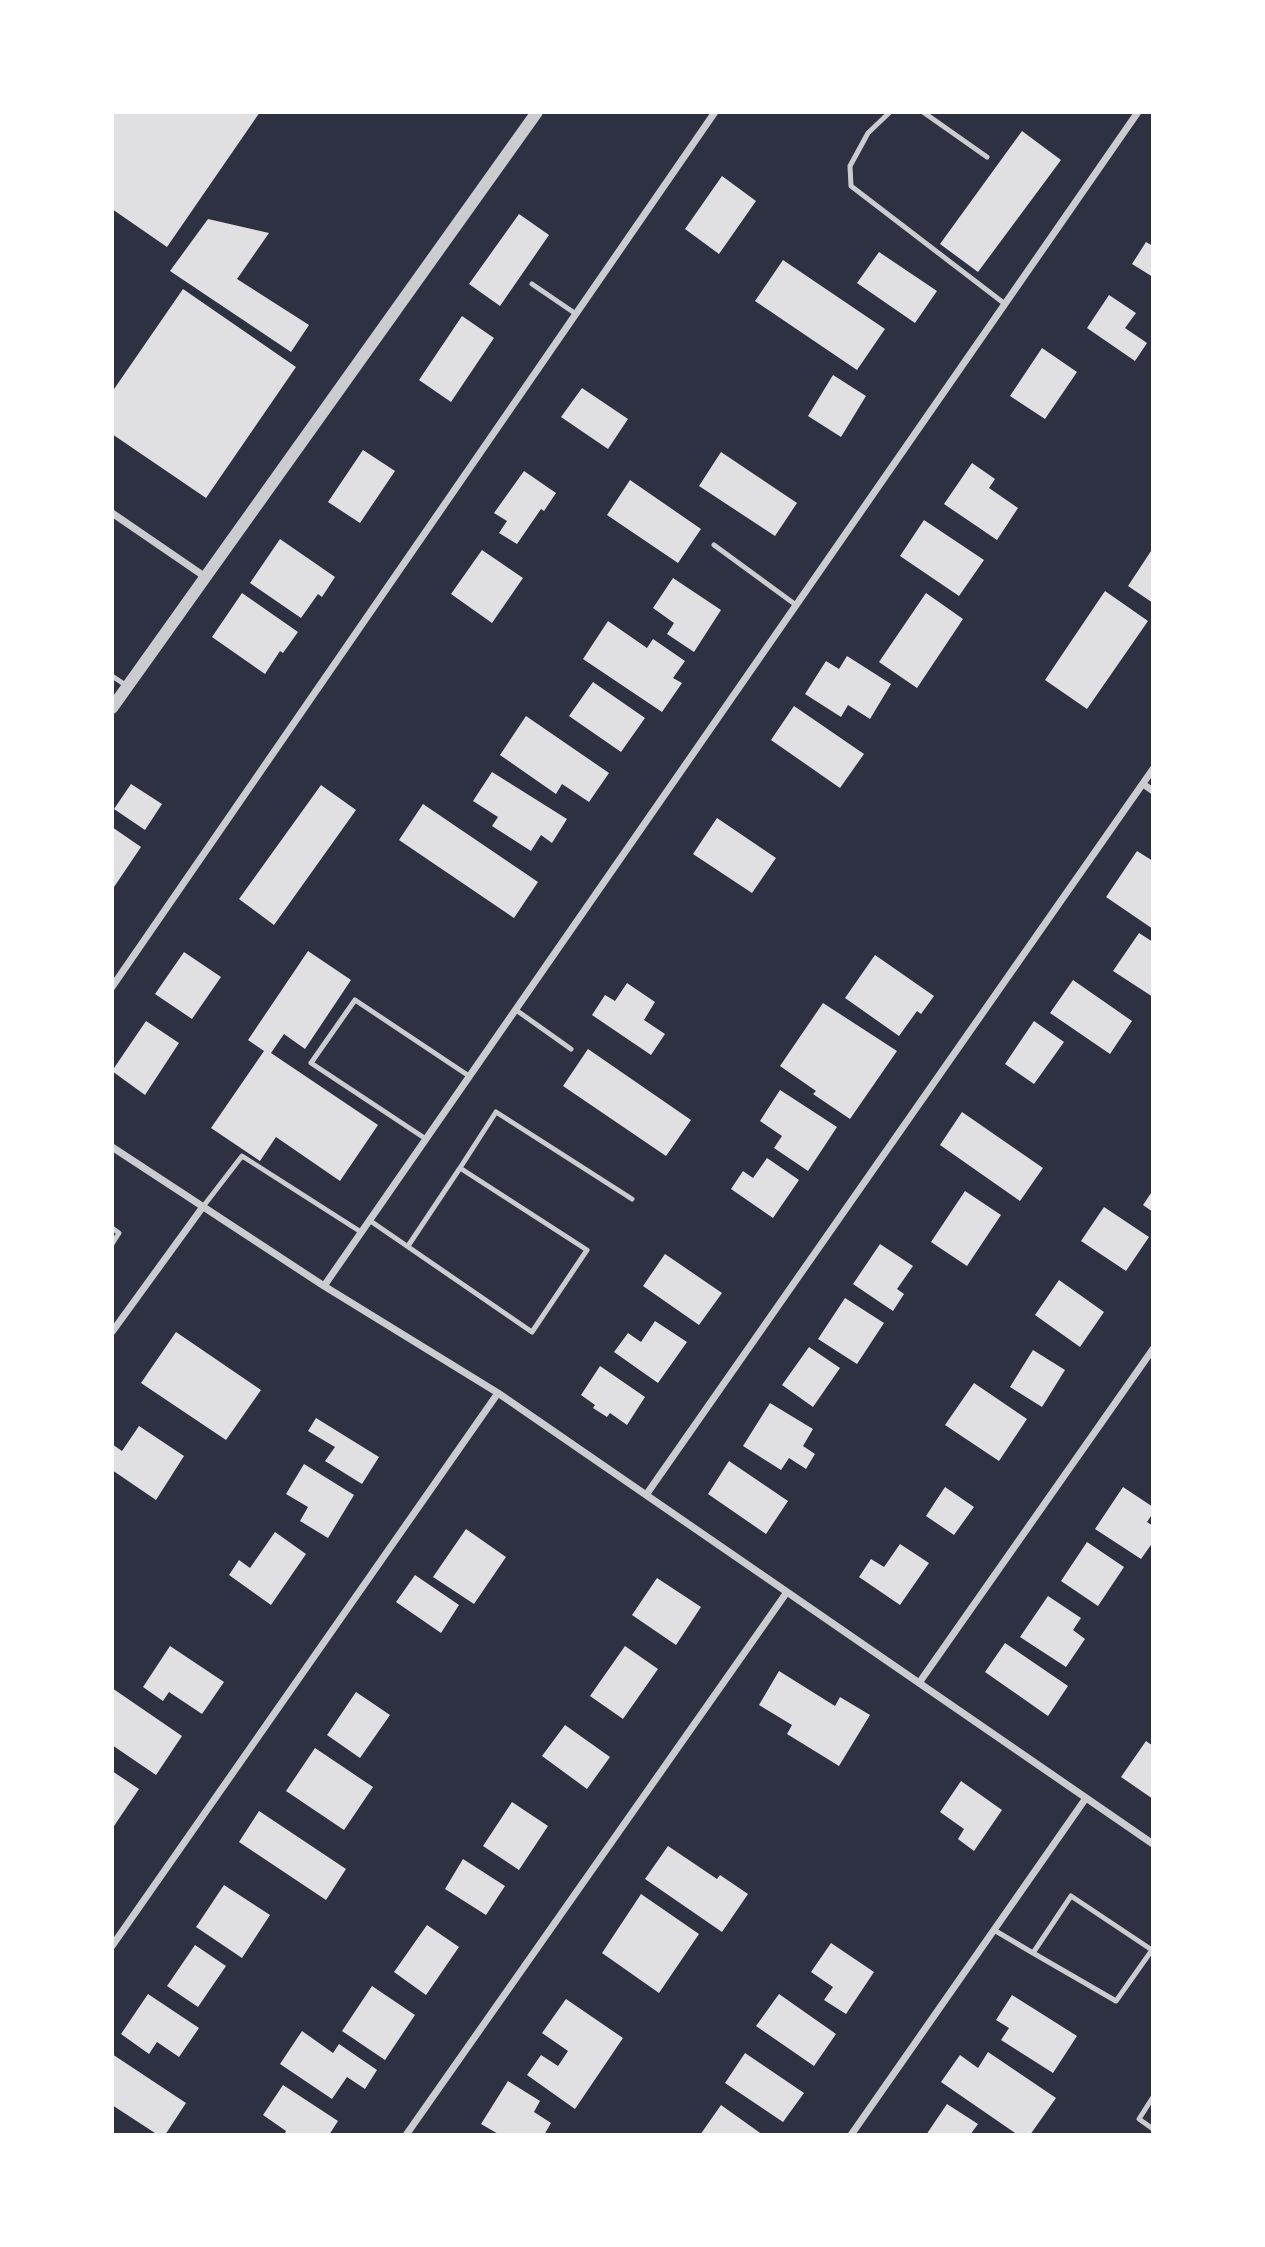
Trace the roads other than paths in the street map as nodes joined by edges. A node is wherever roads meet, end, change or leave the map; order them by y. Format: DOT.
graph roads {
  1 [pos="537,112"];
  2 [pos="715,112"];
  3 [pos="890,112"];
  4 [pos="922,112"];
  5 [pos="1138,112"];
  6 [pos="987,157"];
  7 [pos="531,284"];
  8 [pos="1005,304"];
  9 [pos="576,314"];
  10 [pos="112,513"];
  11 [pos="714,545"];
  12 [pos="204,576"];
  13 [pos="796,605"];
  14 [pos="112,676"];
  15 [pos="127,686"];
  16 [pos="112,708"];
  17 [pos="1153,769"];
  18 [pos="1143,784"];
  19 [pos="1153,791"];
  20 [pos="112,987"];
  21 [pos="516,1010"];
  22 [pos="570,1049"];
  23 [pos="469,1076"];
  24 [pos="426,1139"];
  25 [pos="112,1147"];
  26 [pos="460,1168"];
  27 [pos="632,1199"];
  28 [pos="202,1208"];
  29 [pos="369,1220"];
  30 [pos="112,1228"];
  31 [pos="361,1232"];
  32 [pos="112,1244"];
  33 [pos="408,1246"];
  34 [pos="324,1286"];
  35 [pos="112,1332"];
  36 [pos="1153,1349"];
  37 [pos="498,1393"];
  38 [pos="646,1495"];
  39 [pos="787,1592"];
  40 [pos="919,1683"];
  41 [pos="1086,1798"];
  42 [pos="1153,1844"];
  43 [pos="994,1930"];
  44 [pos="112,1946"];
  45 [pos="1033,1952"];
  46 [pos="1153,2097"];
  47 [pos="1153,2129"];
  48 [pos="406,2135"];
  49 [pos="851,2135"];
  1 -- 12 [label="street"];
  2 -- 9 [label="street"];
  3 -- 8 [label="lane"];
  4 -- 6 [label="lane"];
  5 -- 8 [label="street"];
  7 -- 9 [label="lane"];
  8 -- 13 [label="street"];
  9 -- 20 [label="street"];
  10 -- 12 [label="street"];
  11 -- 13 [label="lane"];
  12 -- 15 [label="street"];
  13 -- 21 [label="street"];
  14 -- 15 [label="lane"];
  15 -- 16 [label="street"];
  17 -- 18 [label="street"];
  18 -- 19 [label="street"];
  18 -- 38 [label="street"];
  21 -- 22 [label="lane"];
  21 -- 23 [label="street"];
  23 -- 24 [label="street"];
  23 -- 24 [label="lane"];
  24 -- 29 [label="street"];
  25 -- 28 [label="street"];
  26 -- 27 [label="lane"];
  26 -- 33 [label="lane"];
  26 -- 33 [label="lane"];
  28 -- 31 [label="lane"];
  28 -- 34 [label="street"];
  28 -- 35 [label="street"];
  29 -- 31 [label="street"];
  29 -- 33 [label="lane"];
  30 -- 32 [label="lane"];
  31 -- 34 [label="street"];
  34 -- 37 [label="street"];
  36 -- 40 [label="street"];
  37 -- 38 [label="street"];
  37 -- 44 [label="street"];
  38 -- 39 [label="street"];
  39 -- 40 [label="street"];
  39 -- 48 [label="street"];
  40 -- 41 [label="street"];
  41 -- 42 [label="street"];
  41 -- 43 [label="street"];
  43 -- 45 [label="lane"];
  43 -- 49 [label="street"];
  45 -- 45 [label="lane"];
  46 -- 47 [label="lane"];
}
